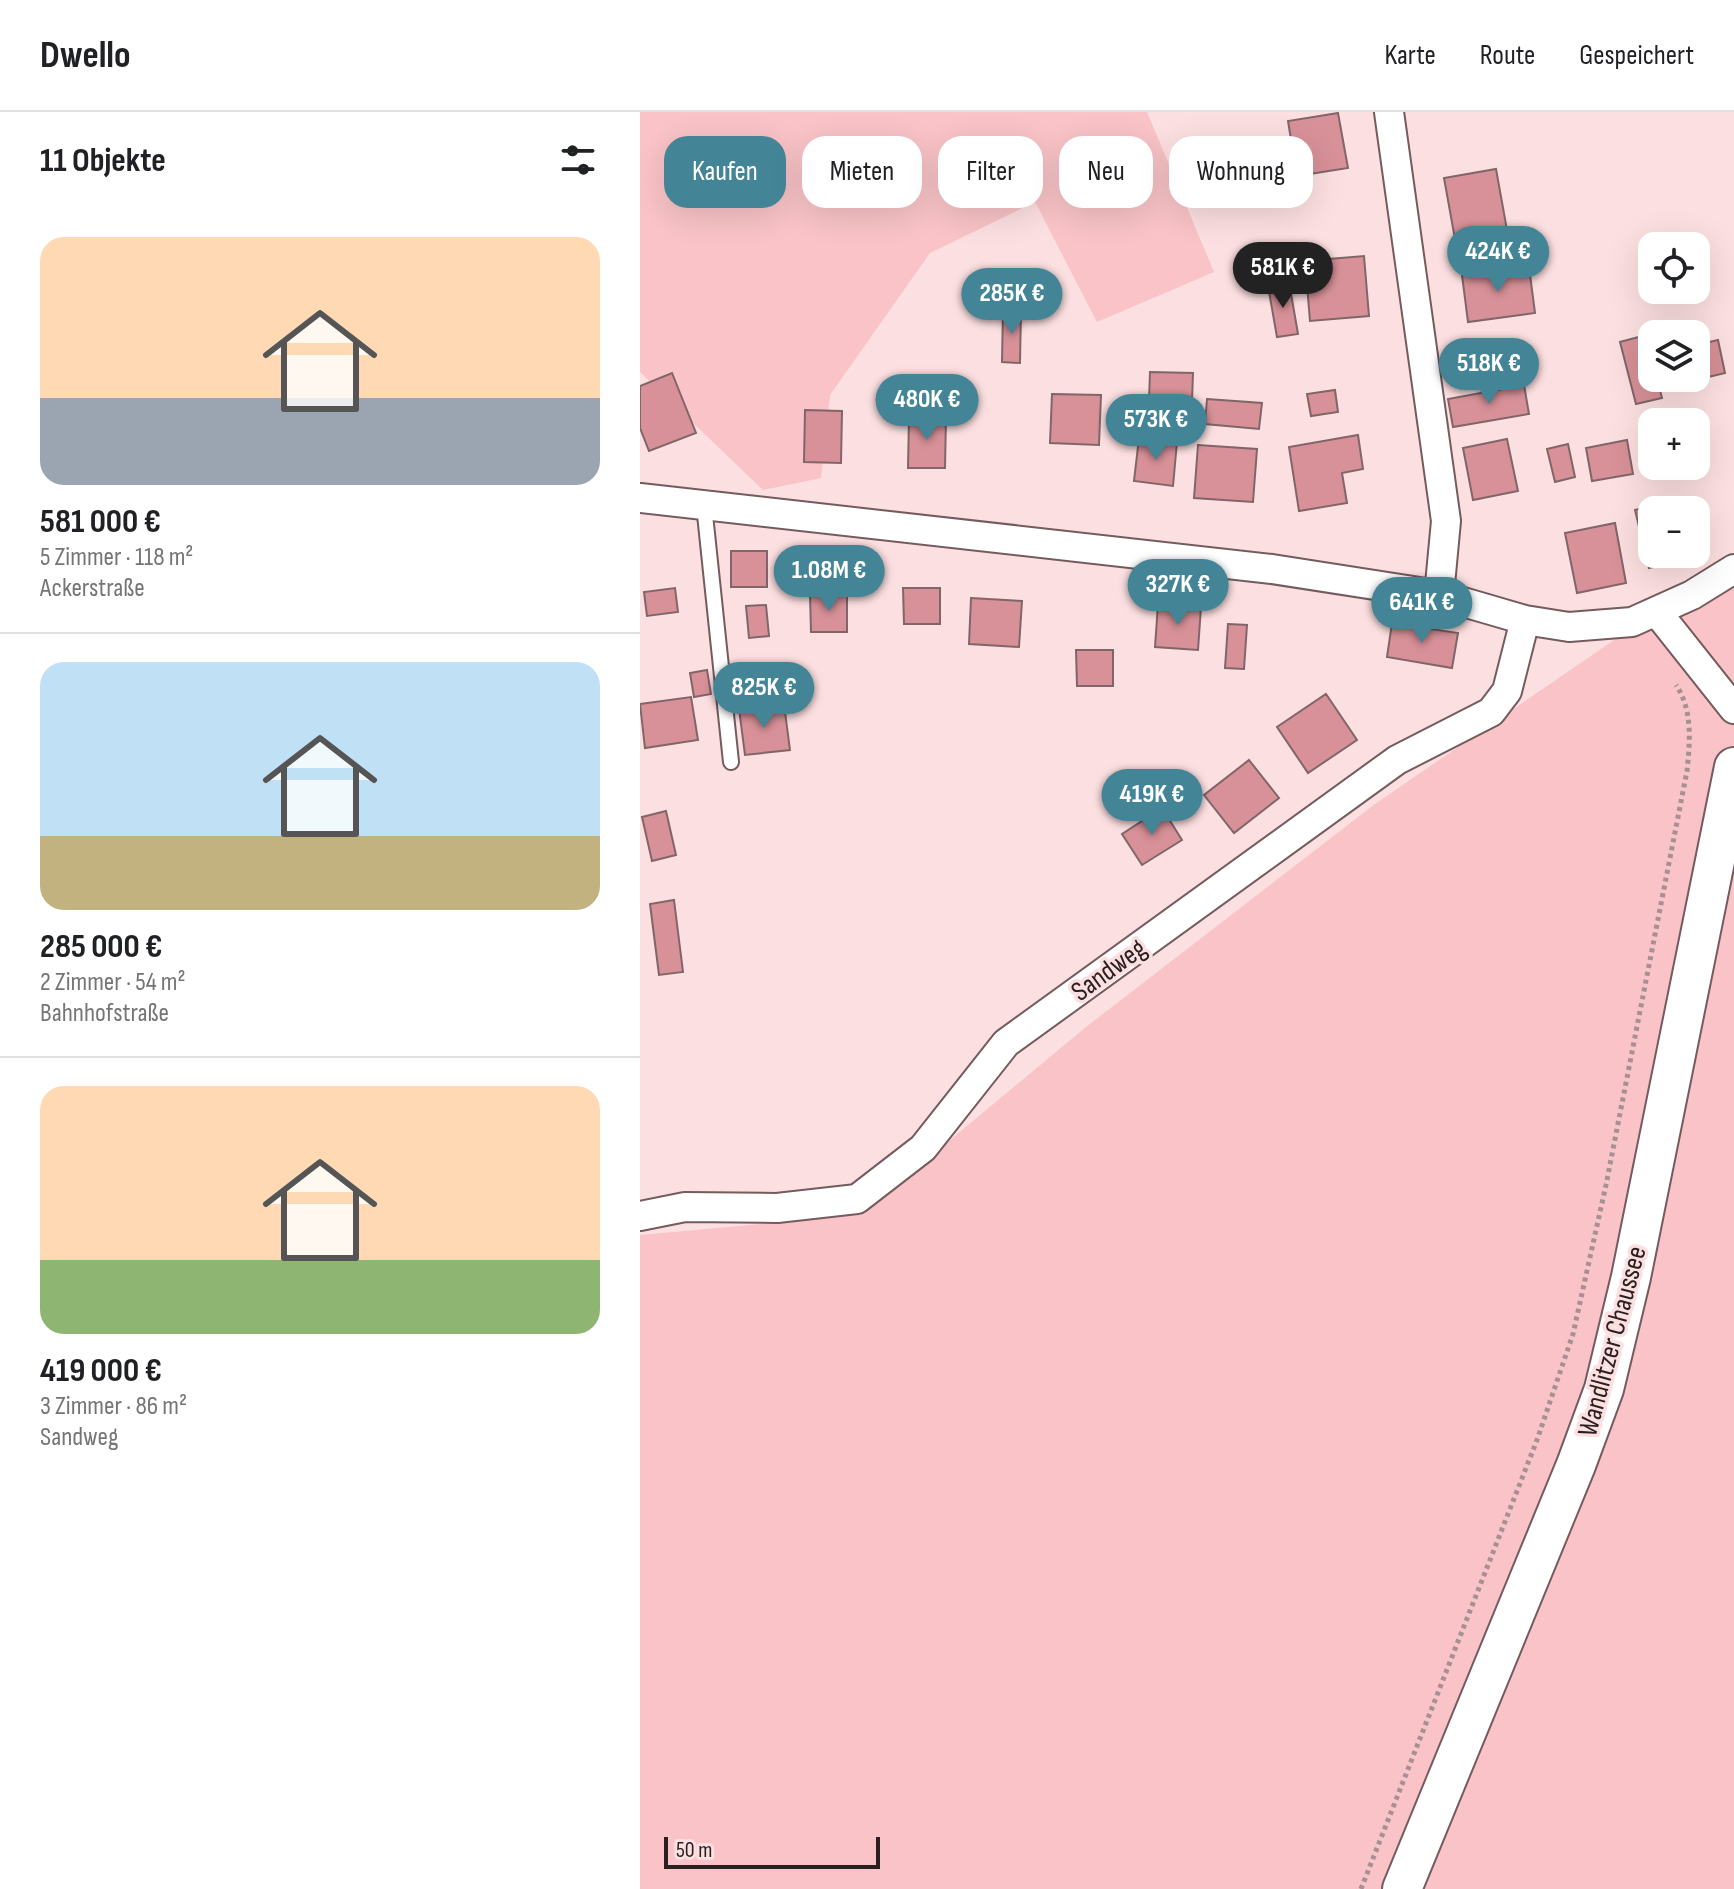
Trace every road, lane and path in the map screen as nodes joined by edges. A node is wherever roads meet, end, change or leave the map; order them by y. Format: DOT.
graph roads {
  1 [pos="1389,112"];
  2 [pos="640,498"];
  3 [pos="704,505"];
  4 [pos="1734,569"];
  5 [pos="1439,595"];
  6 [pos="1644,617"];
  7 [pos="1525,620"];
  8 [pos="1667,673"];
  9 [pos="1734,709"];
  10 [pos="731,762"];
  11 [pos="1734,767"];
  12 [pos="640,1216"];
  13 [pos="1361,1889"];
  14 [pos="1402,1889"];
  1 -- 5 [label="street"];
  2 -- 3 [label="street"];
  3 -- 5 [label="street"];
  3 -- 10 [label="lane"];
  4 -- 6 [label="street"];
  5 -- 7 [label="street"];
  6 -- 7 [label="street"];
  6 -- 9 [label="street"];
  7 -- 12 [label="street, Sandweg"];
  8 -- 13 [label="path"];
  11 -- 14 [label="street, Wandlitzer Chaussee"];
}
